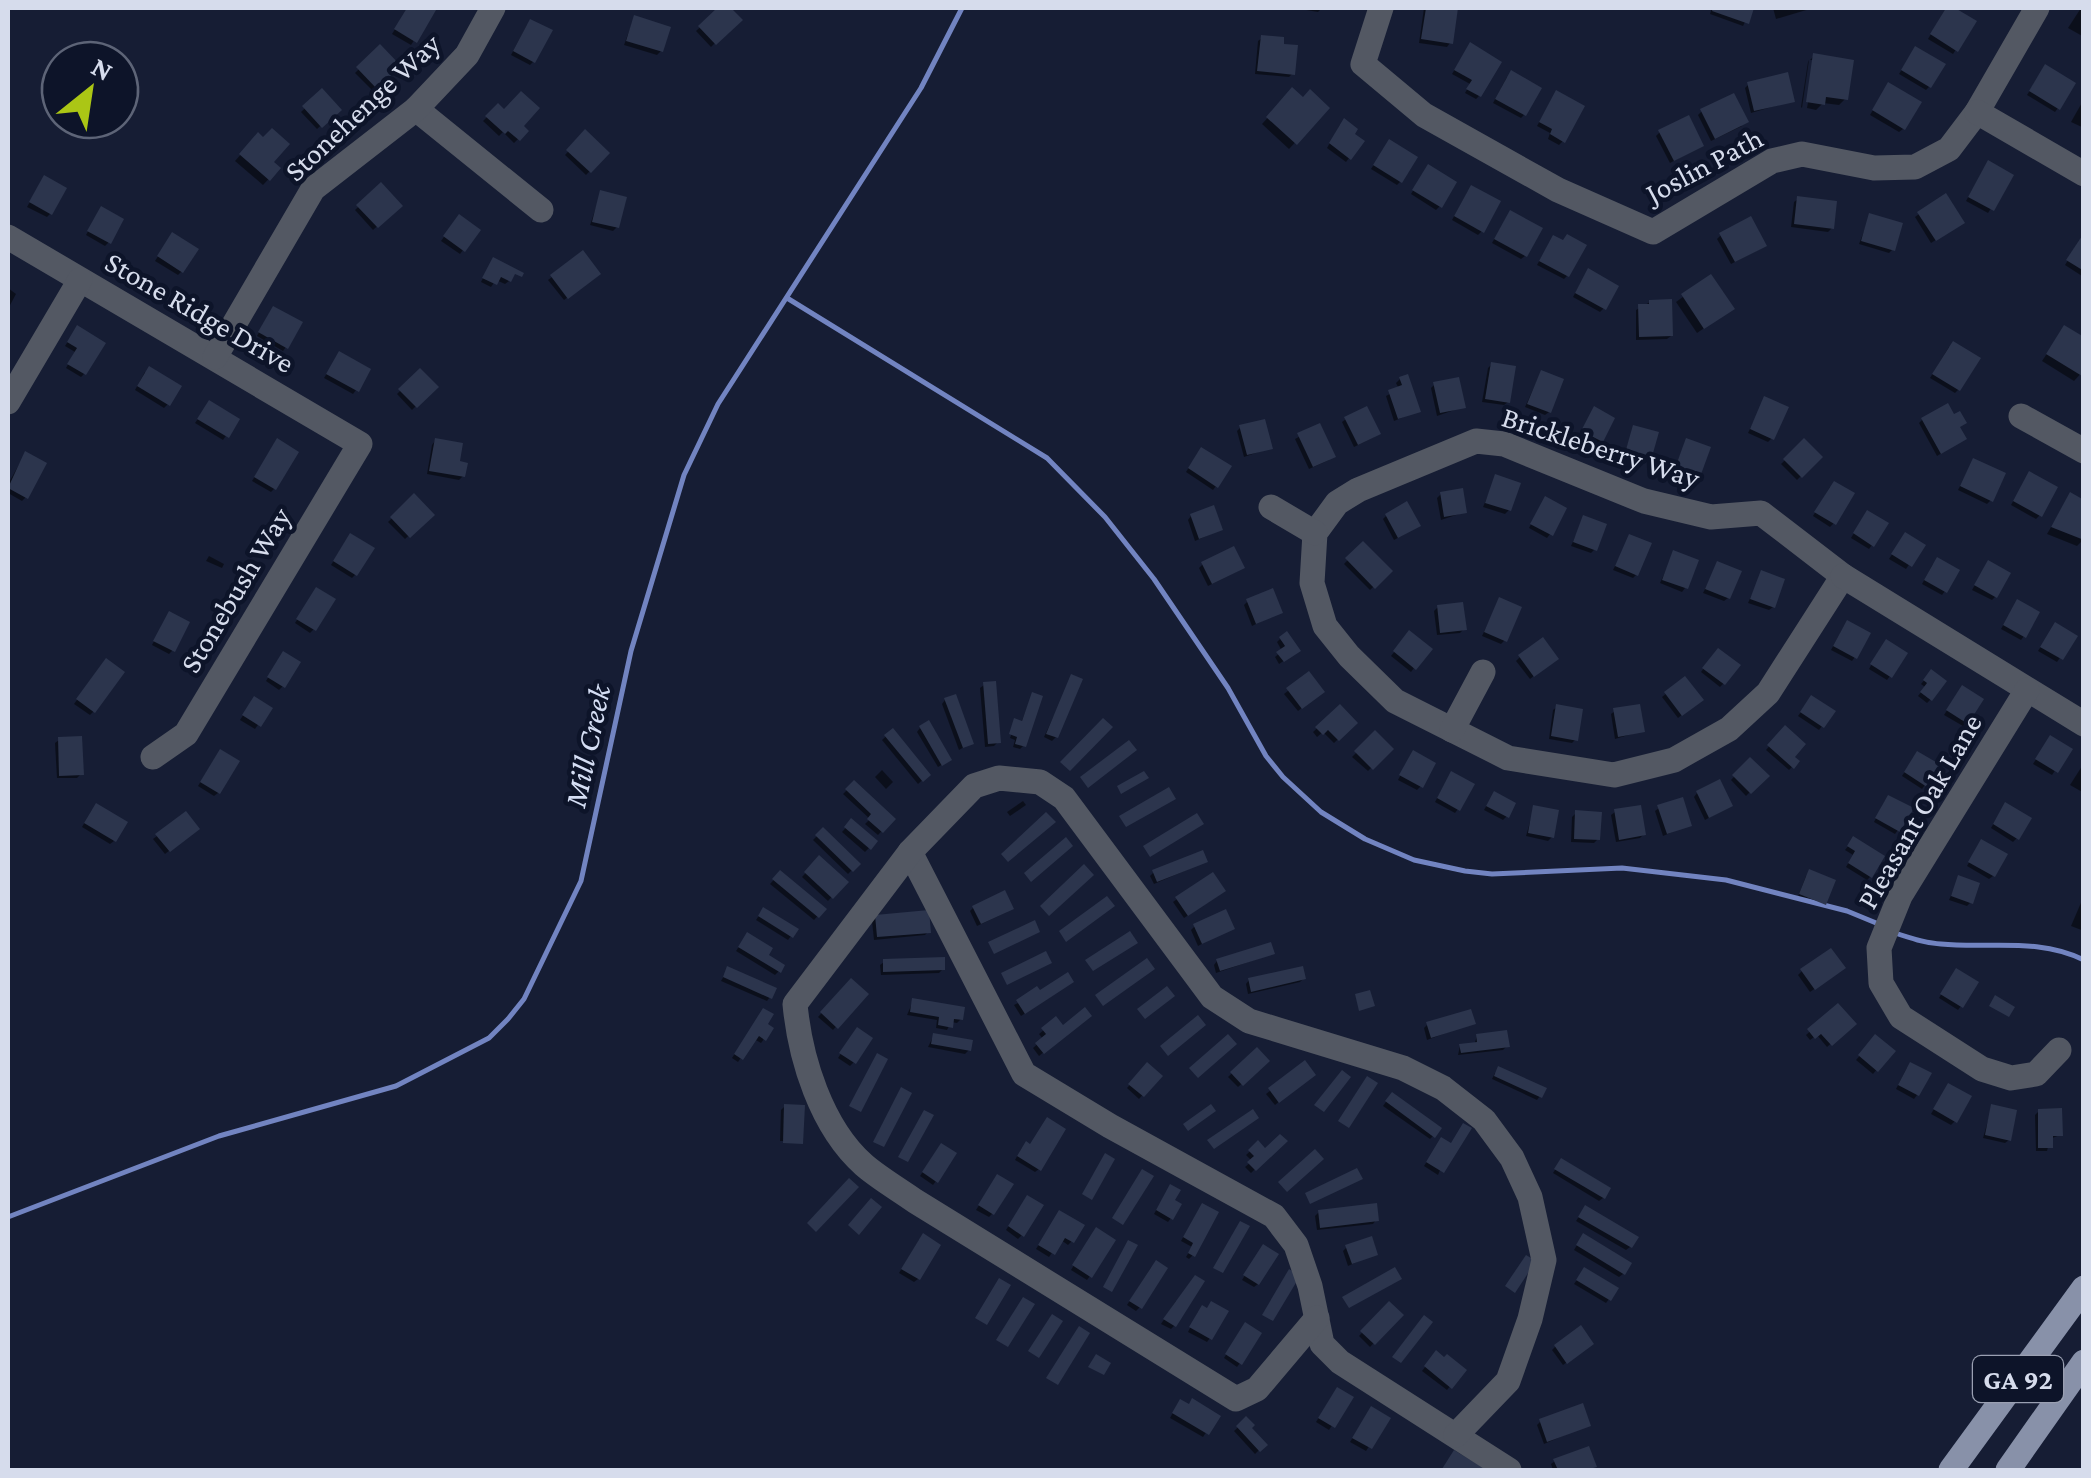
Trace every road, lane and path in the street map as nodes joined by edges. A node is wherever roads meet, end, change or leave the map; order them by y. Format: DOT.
graph roads {
  1 [pos="494,8"];
  2 [pos="1380,8"];
  3 [pos="2036,8"];
  4 [pos="416,109"];
  5 [pos="1976,112"];
  6 [pos="2084,174"];
  7 [pos="541,210"];
  8 [pos="8,237"];
  9 [pos="80,280"];
  10 [pos="215,357"];
  11 [pos="8,402"];
  12 [pos="2021,416"];
  13 [pos="360,444"];
  14 [pos="2084,451"];
  15 [pos="1271,507"];
  16 [pos="1316,533"];
  17 [pos="1843,576"];
  18 [pos="1483,672"];
  19 [pos="2028,690"];
  20 [pos="2084,724"];
  21 [pos="1452,730"];
  22 [pos="152,756"];
  23 [pos="910,852"];
  24 [pos="2059,1050"];
  25 [pos="2084,1288"];
  26 [pos="1317,1318"];
  27 [pos="2084,1362"];
  28 [pos="1456,1436"];
  29 [pos="1510,1470"];
  30 [pos="1951,1470"];
  31 [pos="2008,1470"];
  1 -- 4 [label="street, Stonehenge Way"];
  2 -- 5 [label="street, Joslin Path"];
  3 -- 5 [label="street, Joslin Path"];
  4 -- 7 [label="street"];
  4 -- 10 [label="street, Stonehenge Way"];
  5 -- 6 [label="street"];
  8 -- 9 [label="street, Stone Ridge Drive"];
  9 -- 10 [label="street, Stone Ridge Drive"];
  9 -- 11 [label="street"];
  10 -- 13 [label="street, Stone Ridge Drive"];
  12 -- 14 [label="street"];
  13 -- 22 [label="street, Stonebush Way"];
  15 -- 16 [label="street"];
  16 -- 17 [label="street, Brickleberry Way"];
  16 -- 21 [label="street"];
  17 -- 19 [label="street, Brickleberry Way"];
  17 -- 21 [label="street"];
  18 -- 21 [label="street"];
  19 -- 20 [label="street, Brickleberry Way"];
  19 -- 24 [label="street, Pleasant Oak Lane"];
  23 -- 26 [label="street"];
  23 -- 26 [label="street"];
  23 -- 28 [label="street"];
  25 -- 30 [label="main road, GA 92"];
  26 -- 28 [label="street"];
  27 -- 31 [label="main road, GA 92"];
  28 -- 29 [label="street"];
}
